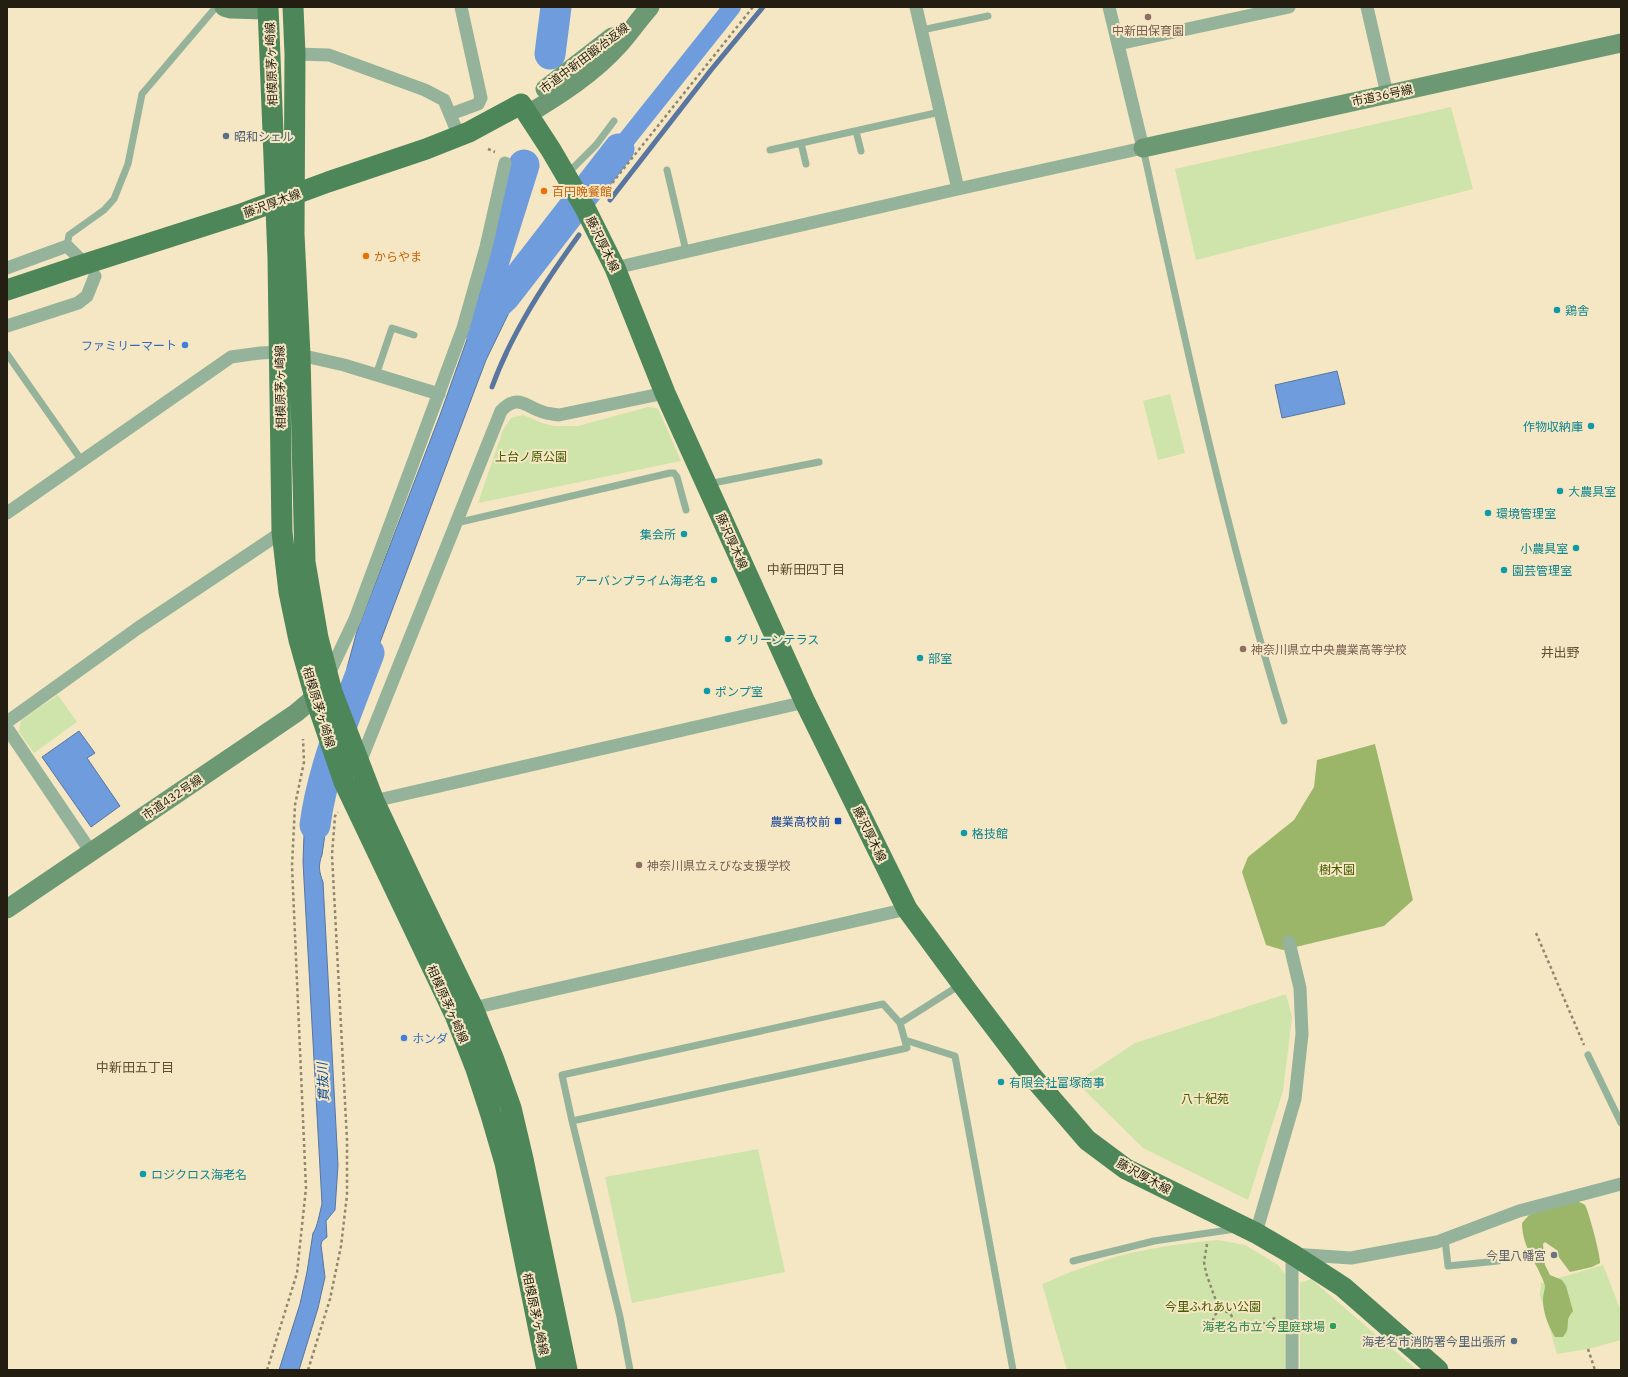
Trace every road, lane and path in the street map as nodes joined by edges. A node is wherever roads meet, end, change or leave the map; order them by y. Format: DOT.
graph roads {
  1 [pos="216,7"];
  2 [pos="224,7"];
  3 [pos="293,7"];
  4 [pos="461,7"];
  5 [pos="753,7"];
  6 [pos="916,7"];
  7 [pos="1109,7"];
  8 [pos="1289,7"];
  9 [pos="1368,7"];
  10 [pos="268,9"];
  11 [pos="649,9"];
  12 [pos="988,16"];
  13 [pos="922,30"];
  14 [pos="1621,42"];
  15 [pos="1118,44"];
  16 [pos="295,54"];
  17 [pos="1387,94"];
  18 [pos="524,109"];
  19 [pos="940,112"];
  20 [pos="451,114"];
  21 [pos="614,121"];
  22 [pos="856,131"];
  23 [pos="460,136"];
  24 [pos="801,143"];
  25 [pos="1143,148"];
  26 [pos="770,150"];
  27 [pos="861,151"];
  28 [pos="505,163"];
  29 [pos="806,164"];
  30 [pos="668,170"];
  31 [pos="568,180"];
  32 [pos="958,189"];
  33 [pos="295,201"];
  34 [pos="275,209"];
  35 [pos="586,210"];
  36 [pos="67,246"];
  37 [pos="686,251"];
  38 [pos="7,268"];
  39 [pos="615,268"];
  40 [pos="90,270"];
  41 [pos="7,290"];
  42 [pos="7,305"];
  43 [pos="7,326"];
  44 [pos="414,335"];
  45 [pos="280,352"];
  46 [pos="7,354"];
  47 [pos="300,355"];
  48 [pos="376,375"];
  49 [pos="665,393"];
  50 [pos="440,394"];
  51 [pos="82,461"];
  52 [pos="819,462"];
  53 [pos="706,485"];
  54 [pos="686,510"];
  55 [pos="7,513"];
  56 [pos="456,523"];
  57 [pos="282,532"];
  58 [pos="325,688"];
  59 [pos="805,702"];
  60 [pos="1284,721"];
  61 [pos="7,722"];
  62 [pos="7,728"];
  63 [pos="303,739"];
  64 [pos="357,759"];
  65 [pos="346,787"];
  66 [pos="374,801"];
  67 [pos="91,852"];
  68 [pos="7,909"];
  69 [pos="907,909"];
  70 [pos="1536,933"];
  71 [pos="1290,942"];
  72 [pos="962,984"];
  73 [pos="473,1008"];
  74 [pos="900,1023"];
  75 [pos="905,1040"];
  76 [pos="1588,1055"];
  77 [pos="572,1121"];
  78 [pos="1621,1123"];
  79 [pos="1621,1184"];
  80 [pos="1250,1230"];
  81 [pos="1208,1232"];
  82 [pos="1445,1239"];
  83 [pos="1292,1254"];
  84 [pos="1073,1261"];
  85 [pos="1498,1261"];
  86 [pos="1220,1312"];
  87 [pos="1292,1315"];
  88 [pos="1232,1325"];
  89 [pos="1412,1348"];
  90 [pos="1588,1349"];
  91 [pos="267,1370"];
  92 [pos="308,1370"];
  93 [pos="547,1370"];
  94 [pos="567,1370"];
  95 [pos="630,1370"];
  96 [pos="1013,1370"];
  97 [pos="1292,1370"];
  98 [pos="1425,1370"];
  99 [pos="1438,1370"];
  100 [pos="1595,1370"];
  1 -- 36 [label="lane"];
  2 -- 10 [label="street"];
  3 -- 16 [label="main road, 相模原茅ヶ崎線"];
  4 -- 20 [label="street"];
  5 -- 35 [label="path"];
  6 -- 13 [label="street"];
  7 -- 15 [label="street"];
  8 -- 15 [label="street"];
  9 -- 17 [label="street"];
  10 -- 34 [label="main road, 相模原茅ヶ崎線"];
  11 -- 18 [label="street, 市道中新田鍛冶返線"];
  12 -- 13 [label="lane"];
  13 -- 19 [label="street"];
  14 -- 17 [label="street, 市道36号線"];
  15 -- 25 [label="street"];
  16 -- 20 [label="street"];
  16 -- 33 [label="main road, 相模原茅ヶ崎線"];
  17 -- 25 [label="street, 市道36号線"];
  18 -- 23 [label="main road, 藤沢厚木線"];
  18 -- 31 [label="main road, 藤沢厚木線"];
  18 -- 33 [label="main road, 藤沢厚木線"];
  19 -- 22 [label="lane"];
  19 -- 32 [label="street"];
  20 -- 23 [label="street"];
  21 -- 31 [label="lane"];
  22 -- 24 [label="lane"];
  22 -- 27 [label="lane"];
  23 -- 33 [label="main road, 藤沢厚木線"];
  24 -- 26 [label="lane"];
  24 -- 29 [label="lane"];
  25 -- 32 [label="street"];
  25 -- 60 [label="lane"];
  28 -- 50 [label="street"];
  30 -- 37 [label="lane"];
  31 -- 35 [label="main road, 藤沢厚木線"];
  32 -- 37 [label="street"];
  33 -- 34 [label="main road, 藤沢厚木線"];
  33 -- 47 [label="main road, 相模原茅ヶ崎線"];
  34 -- 40 [label="main road, 藤沢厚木線"];
  34 -- 45 [label="main road, 相模原茅ヶ崎線"];
  35 -- 39 [label="main road, 藤沢厚木線"];
  36 -- 38 [label="street"];
  36 -- 40 [label="street"];
  37 -- 39 [label="street"];
  39 -- 49 [label="main road, 藤沢厚木線"];
  40 -- 41 [label="main road, 藤沢厚木線"];
  40 -- 42 [label="main road, 藤沢厚木線"];
  40 -- 43 [label="street"];
  44 -- 48 [label="lane"];
  45 -- 51 [label="street"];
  45 -- 57 [label="main road, 相模原茅ヶ崎線"];
  46 -- 51 [label="lane"];
  47 -- 48 [label="street"];
  47 -- 58 [label="main road, 相模原茅ヶ崎線"];
  48 -- 50 [label="street"];
  49 -- 53 [label="main road, 藤沢厚木線"];
  49 -- 56 [label="street"];
  50 -- 58 [label="street"];
  51 -- 55 [label="street"];
  52 -- 53 [label="lane"];
  53 -- 59 [label="main road, 藤沢厚木線"];
  54 -- 56 [label="lane"];
  56 -- 64 [label="street"];
  57 -- 58 [label="main road, 相模原茅ヶ崎線"];
  57 -- 61 [label="street"];
  58 -- 64 [label="main road, 相模原茅ヶ崎線"];
  58 -- 65 [label="main road, 相模原茅ヶ崎線"];
  58 -- 67 [label="street, 市道432号線"];
  59 -- 66 [label="street"];
  59 -- 69 [label="main road, 藤沢厚木線"];
  62 -- 67 [label="street"];
  63 -- 91 [label="path"];
  64 -- 65 [label="street"];
  64 -- 66 [label="main road, 相模原茅ヶ崎線"];
  65 -- 92 [label="path"];
  65 -- 93 [label="main road, 相模原茅ヶ崎線"];
  66 -- 73 [label="main road, 相模原茅ヶ崎線"];
  67 -- 68 [label="street, 市道432号線"];
  69 -- 72 [label="main road, 藤沢厚木線"];
  69 -- 73 [label="street"];
  70 -- 76 [label="path"];
  71 -- 80 [label="street"];
  72 -- 74 [label="lane"];
  72 -- 80 [label="main road, 藤沢厚木線"];
  73 -- 94 [label="main road, 相模原茅ヶ崎線"];
  74 -- 75 [label="lane"];
  74 -- 77 [label="lane"];
  75 -- 77 [label="lane"];
  75 -- 96 [label="lane"];
  76 -- 78 [label="lane"];
  77 -- 95 [label="lane"];
  79 -- 82 [label="street"];
  80 -- 81 [label="lane"];
  80 -- 83 [label="main road, 藤沢厚木線"];
  81 -- 84 [label="lane"];
  81 -- 86 [label="path"];
  82 -- 83 [label="street"];
  82 -- 85 [label="lane"];
  83 -- 87 [label="street"];
  83 -- 89 [label="main road, 藤沢厚木線"];
  86 -- 88 [label="path"];
  86 -- 88 [label="path"];
  87 -- 88 [label="path"];
  87 -- 97 [label="street"];
  89 -- 98 [label="lane"];
  89 -- 99 [label="main road, 藤沢厚木線"];
  90 -- 100 [label="path"];
}
